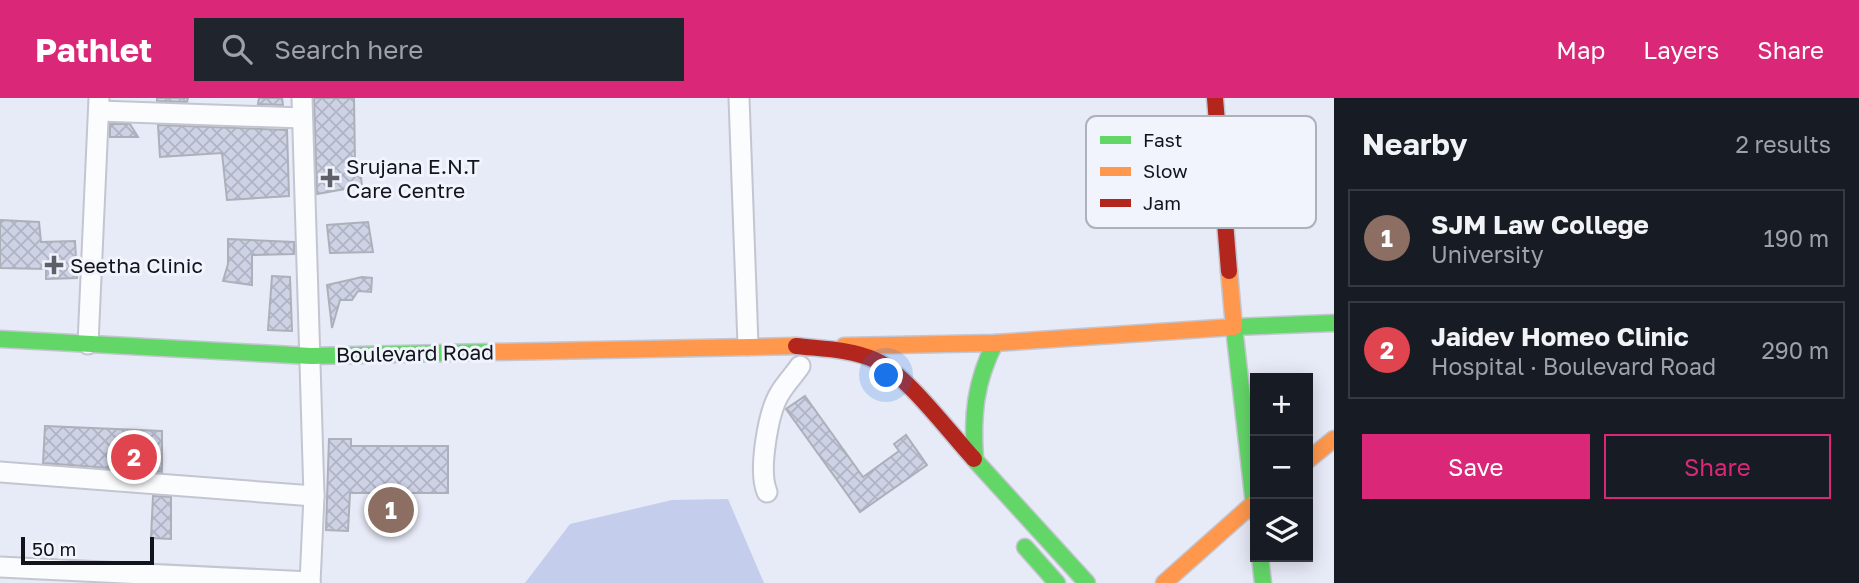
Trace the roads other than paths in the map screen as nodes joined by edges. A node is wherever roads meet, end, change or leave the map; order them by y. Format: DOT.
graph roads {
  1 [pos="739,98"];
  2 [pos="1215,98"];
  3 [pos="99,104"];
  4 [pos="197,105"];
  5 [pos="302,108"];
  6 [pos="1216,116"];
  7 [pos="1226,228"];
  8 [pos="1334,323"];
  9 [pos="1234,327"];
  10 [pos="0,339"];
  11 [pos="995,343"];
  12 [pos="88,344"];
  13 [pos="748,345"];
  14 [pos="814,347"];
  15 [pos="791,365"];
  16 [pos="821,368"];
  17 [pos="311,371"];
  18 [pos="1334,439"];
  19 [pos="1313,456"];
  20 [pos="975,459"];
  21 [pos="0,472"];
  22 [pos="767,492"];
  23 [pos="314,496"];
  24 [pos="1254,499"];
  25 [pos="1250,510"];
  26 [pos="1013,533"];
  27 [pos="1261,562"];
  28 [pos="0,567"];
  29 [pos="310,582"];
  30 [pos="1057,583"];
  31 [pos="1087,583"];
  32 [pos="1164,583"];
  33 [pos="1263,583"];
  1 -- 13 [label="street"];
  2 -- 6 [label="main road"];
  3 -- 4 [label="street"];
  3 -- 12 [label="street"];
  4 -- 5 [label="street"];
  5 -- 17 [label="street"];
  7 -- 9 [label="main road"];
  8 -- 9 [label="main road"];
  9 -- 11 [label="main road"];
  9 -- 24 [label="main road"];
  10 -- 12 [label="main road, Boulevard Road"];
  11 -- 14 [label="main road"];
  11 -- 20 [label="main road"];
  12 -- 17 [label="main road, Boulevard Road"];
  13 -- 14 [label="main road, Boulevard Road"];
  13 -- 17 [label="main road, Boulevard Road"];
  14 -- 15 [label="main road"];
  14 -- 20 [label="main road"];
  15 -- 16 [label="main road"];
  15 -- 22 [label="street"];
  17 -- 23 [label="street"];
  18 -- 19 [label="main road"];
  20 -- 31 [label="main road"];
  21 -- 23 [label="street"];
  23 -- 29 [label="street"];
  25 -- 32 [label="main road"];
  26 -- 30 [label="main road"];
  27 -- 33 [label="main road"];
  28 -- 29 [label="street"];
}
